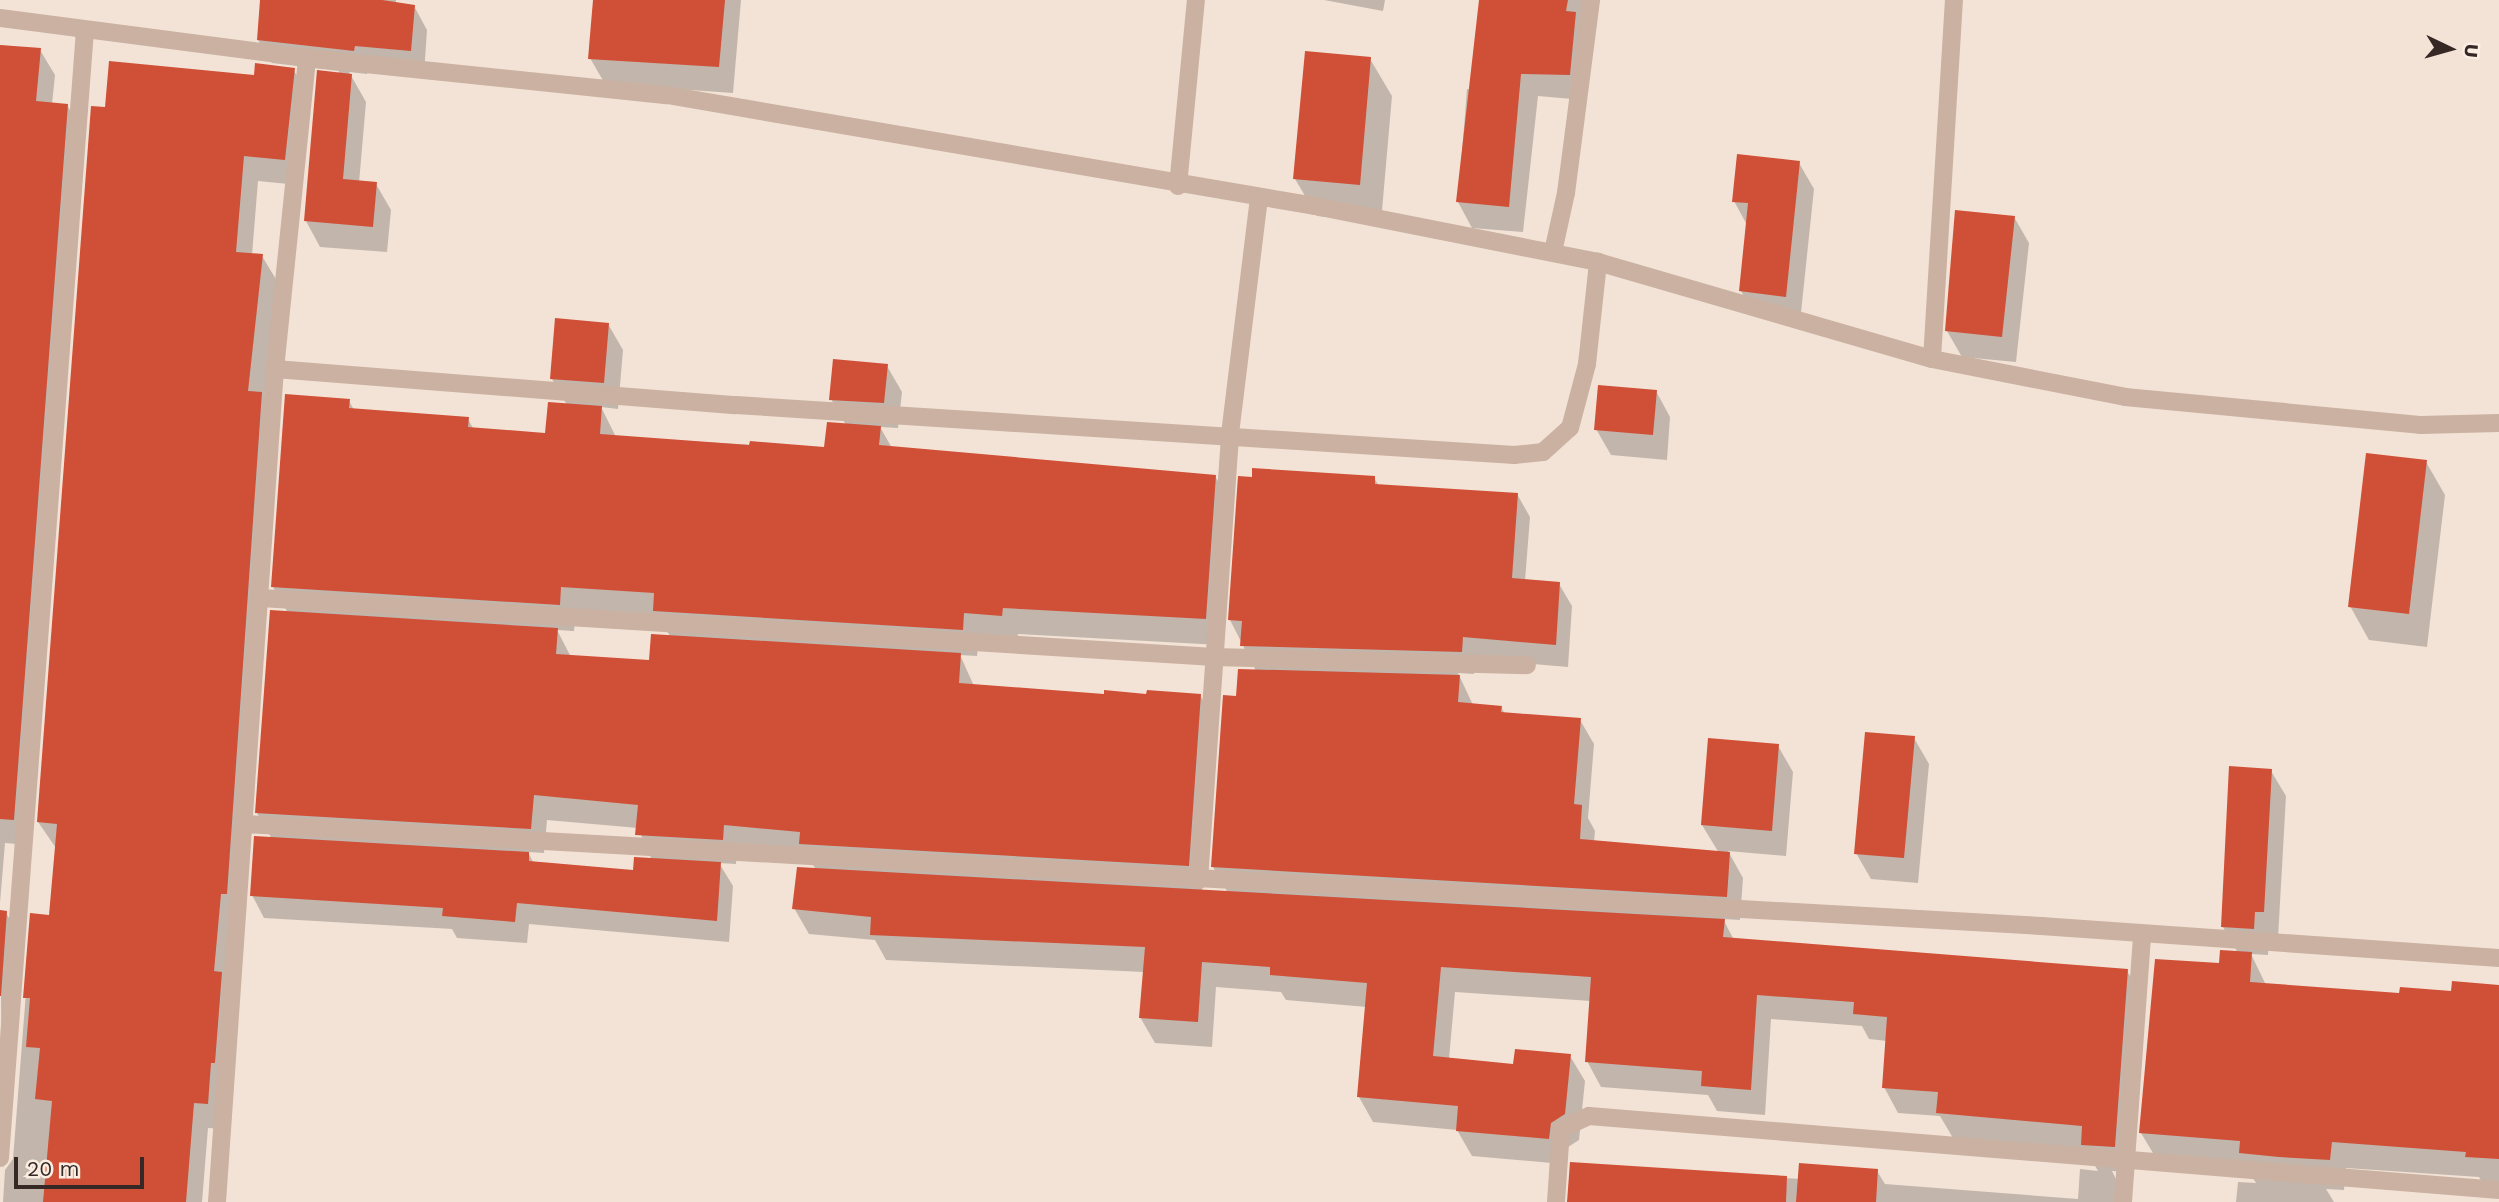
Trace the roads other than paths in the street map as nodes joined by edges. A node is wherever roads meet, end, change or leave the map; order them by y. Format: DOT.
graph roads {
  1 [pos="1196,0"];
  2 [pos="1591,0"];
  3 [pos="1954,0"];
  4 [pos="0,18"];
  5 [pos="85,30"];
  6 [pos="307,58"];
  7 [pos="1178,186"];
  8 [pos="1259,199"];
  9 [pos="1553,251"];
  10 [pos="1598,262"];
  11 [pos="1932,359"];
  12 [pos="275,369"];
  13 [pos="2499,423"];
  14 [pos="1230,434"];
  15 [pos="261,598"];
  16 [pos="1214,657"];
  17 [pos="1527,665"];
  18 [pos="245,824"];
  19 [pos="1199,880"];
  20 [pos="2142,936"];
  21 [pos="2499,958"];
  22 [pos="0,1158"];
  23 [pos="2127,1159"];
  24 [pos="2499,1189"];
  25 [pos="217,1202"];
  26 [pos="1556,1202"];
  27 [pos="2123,1202"];
  1 -- 7 [label="street"];
  2 -- 9 [label="street"];
  3 -- 11 [label="street"];
  4 -- 5 [label="street"];
  5 -- 6 [label="street"];
  5 -- 22 [label="street"];
  6 -- 7 [label="street"];
  6 -- 12 [label="street"];
  7 -- 8 [label="street"];
  8 -- 9 [label="street"];
  8 -- 14 [label="street"];
  9 -- 10 [label="street"];
  10 -- 11 [label="street"];
  10 -- 14 [label="street"];
  11 -- 13 [label="street"];
  12 -- 14 [label="street"];
  12 -- 15 [label="street"];
  14 -- 16 [label="street"];
  15 -- 16 [label="street"];
  15 -- 18 [label="street"];
  16 -- 17 [label="street"];
  16 -- 19 [label="street"];
  18 -- 19 [label="street"];
  18 -- 25 [label="street"];
  19 -- 20 [label="street"];
  20 -- 21 [label="street"];
  20 -- 23 [label="street"];
  23 -- 24 [label="street"];
  23 -- 26 [label="street"];
  23 -- 27 [label="street"];
}
